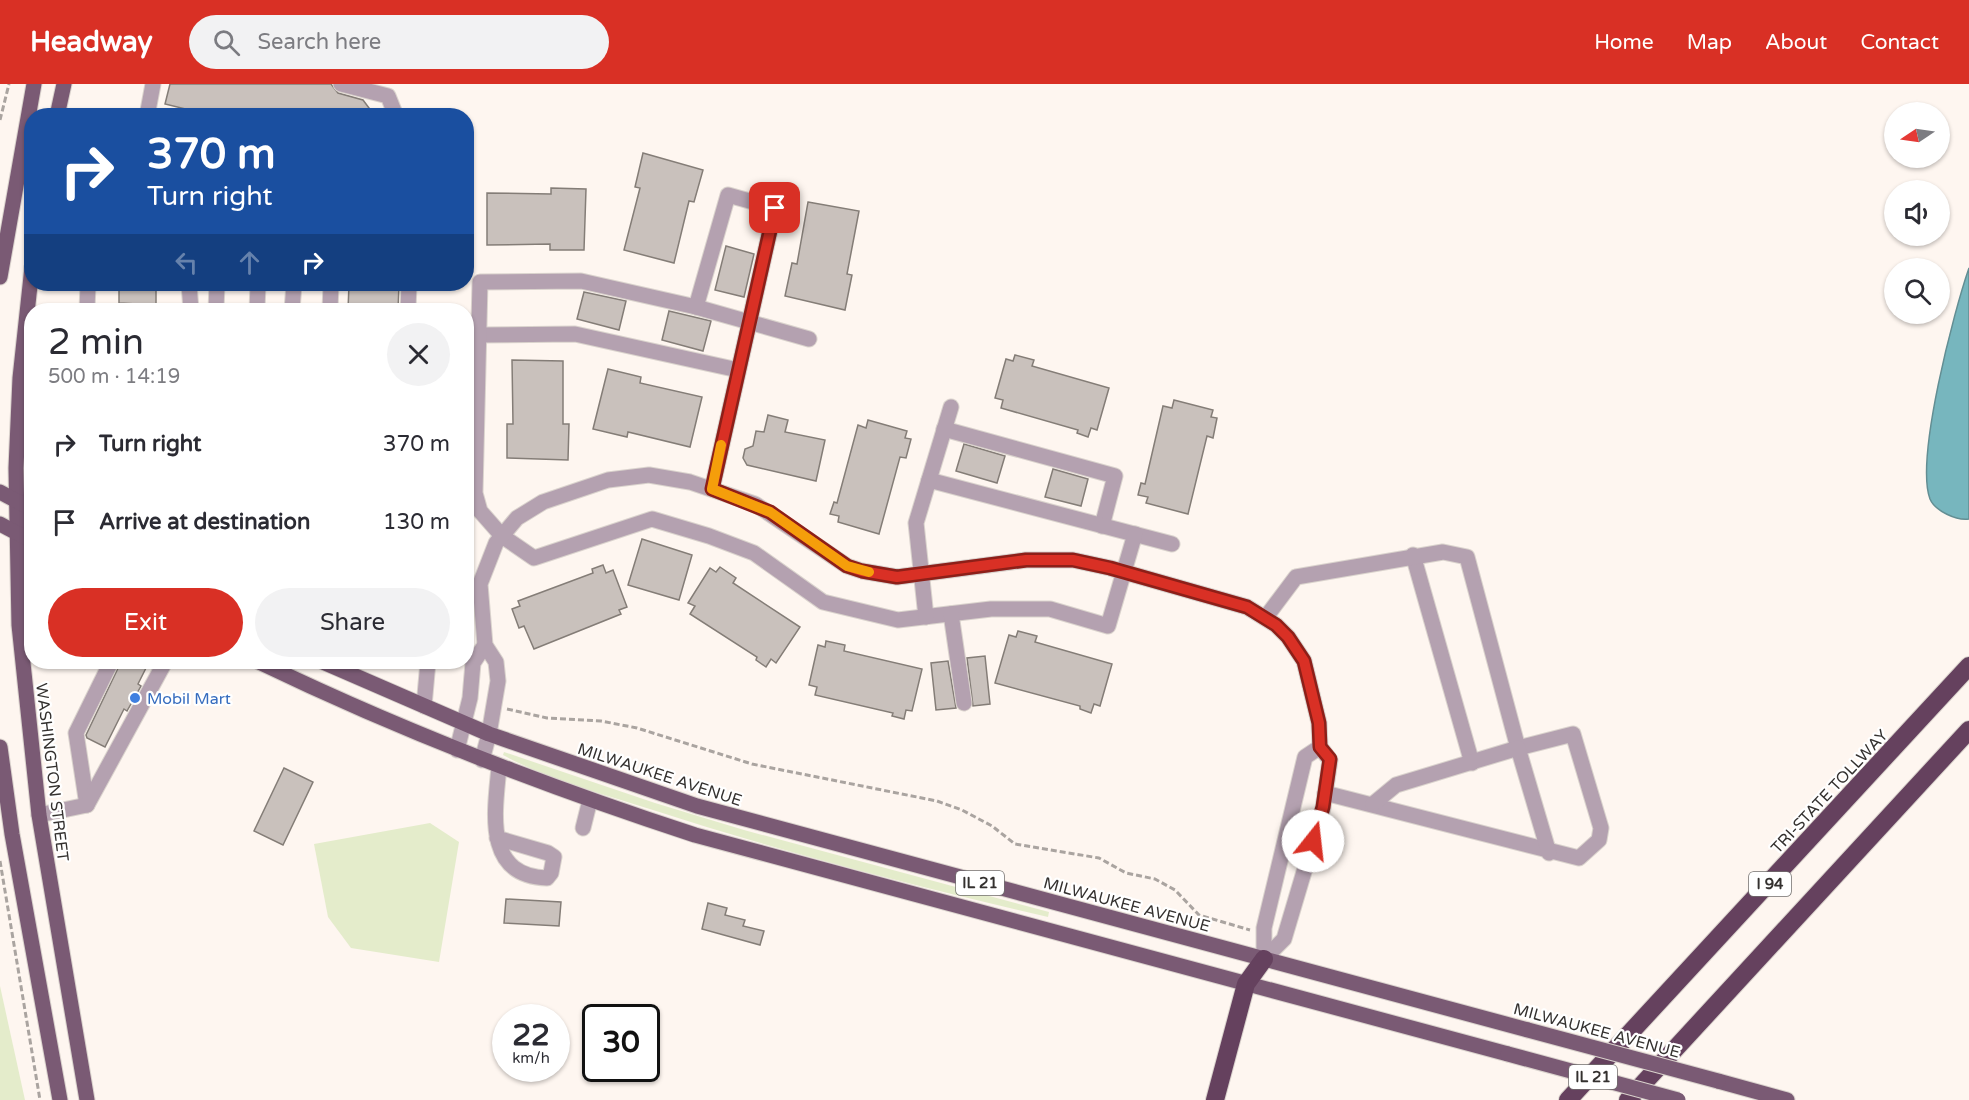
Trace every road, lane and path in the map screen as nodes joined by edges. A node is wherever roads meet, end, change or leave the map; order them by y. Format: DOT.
graph roads {
  1 [pos="9,84"];
  2 [pos="34,84"];
  3 [pos="64,84"];
  4 [pos="153,84"];
  5 [pos="342,84"];
  6 [pos="30,108"];
  7 [pos="59,108"];
  8 [pos="148,108"];
  9 [pos="393,108"];
  10 [pos="0,120"];
  11 [pos="24,141"];
  12 [pos="0,278"];
  13 [pos="696,307"];
  14 [pos="749,320"];
  15 [pos="479,335"];
  16 [pos="809,339"];
  17 [pos="24,341"];
  18 [pos="738,370"];
  19 [pos="951,407"];
  20 [pos="944,429"];
  21 [pos="929,480"];
  22 [pos="712,489"];
  23 [pos="0,492"];
  24 [pos="16,501"];
  25 [pos="24,505"];
  26 [pos="0,524"];
  27 [pos="1102,526"];
  28 [pos="16,533"];
  29 [pos="1135,534"];
  30 [pos="502,536"];
  31 [pos="24,537"];
  32 [pos="1172,544"];
  33 [pos="1413,555"];
  34 [pos="1125,572"];
  35 [pos="921,574"];
  36 [pos="951,614"];
  37 [pos="926,617"];
  38 [pos="1266,617"];
  39 [pos="485,645"];
  40 [pos="474,662"];
  41 [pos="1969,666"];
  42 [pos="108,669"];
  43 [pos="161,669"];
  44 [pos="274,669"];
  45 [pos="345,669"];
  46 [pos="427,669"];
  47 [pos="473,669"];
  48 [pos="964,703"];
  49 [pos="424,706"];
  50 [pos="502,707"];
  51 [pos="465,724"];
  52 [pos="1969,730"];
  53 [pos="489,734"];
  54 [pos="0,747"];
  55 [pos="1320,747"];
  56 [pos="1518,748"];
  57 [pos="457,750"];
  58 [pos="482,760"];
  59 [pos="1472,763"];
  60 [pos="499,767"];
  61 [pos="1325,794"];
  62 [pos="590,800"];
  63 [pos="1373,804"];
  64 [pos="87,805"];
  65 [pos="1294,813"];
  66 [pos="39,815"];
  67 [pos="1320,818"];
  68 [pos="583,828"];
  69 [pos="497,838"];
  70 [pos="1549,853"];
  71 [pos="0,861"];
  72 [pos="1252,931"];
  73 [pos="1264,959"];
  74 [pos="1246,984"];
  75 [pos="40,1100"];
  76 [pos="60,1100"];
  77 [pos="87,1100"];
  78 [pos="1215,1100"];
  79 [pos="1568,1100"];
  80 [pos="1628,1100"];
  81 [pos="1678,1100"];
  82 [pos="1787,1100"];
  1 -- 10 [label="path"];
  2 -- 6 [label="main road"];
  3 -- 7 [label="main road"];
  4 -- 8 [label="street"];
  5 -- 9 [label="street"];
  11 -- 12 [label="main road"];
  13 -- 14 [label="street"];
  13 -- 14 [label="street"];
  13 -- 15 [label="street"];
  14 -- 16 [label="street"];
  14 -- 18 [label="street"];
  15 -- 18 [label="street"];
  15 -- 30 [label="street"];
  17 -- 24 [label="main road, WASHINGTON STREET"];
  18 -- 22 [label="street"];
  19 -- 20 [label="street"];
  20 -- 21 [label="street"];
  20 -- 27 [label="street"];
  21 -- 27 [label="street"];
  21 -- 35 [label="street"];
  22 -- 30 [label="street"];
  22 -- 35 [label="street"];
  23 -- 24 [label="main road"];
  24 -- 25 [label="main road"];
  24 -- 28 [label="main road, WASHINGTON STREET"];
  26 -- 28 [label="main road"];
  27 -- 29 [label="street"];
  28 -- 31 [label="main road"];
  28 -- 66 [label="main road, WASHINGTON STREET"];
  29 -- 32 [label="street"];
  29 -- 34 [label="street"];
  30 -- 37 [label="street"];
  30 -- 39 [label="street"];
  33 -- 38 [label="street"];
  33 -- 56 [label="street"];
  33 -- 59 [label="street"];
  34 -- 35 [label="street"];
  34 -- 36 [label="street"];
  34 -- 38 [label="street"];
  35 -- 37 [label="street"];
  36 -- 37 [label="street"];
  36 -- 48 [label="street"];
  38 -- 55 [label="street"];
  39 -- 40 [label="street"];
  39 -- 53 [label="street"];
  41 -- 79 [label="highway, TRI-STATE TOLLWAY / I 94"];
  42 -- 64 [label="street"];
  43 -- 64 [label="street"];
  44 -- 57 [label="main road"];
  45 -- 49 [label="main road, MILWAUKEE AVENUE"];
  46 -- 49 [label="street"];
  47 -- 51 [label="street"];
  49 -- 51 [label="main road, MILWAUKEE AVENUE"];
  50 -- 72 [label="path"];
  51 -- 53 [label="main road, MILWAUKEE AVENUE / IL 21"];
  51 -- 57 [label="street"];
  52 -- 80 [label="highway, I 94"];
  53 -- 58 [label="street"];
  53 -- 73 [label="main road, MILWAUKEE AVENUE / IL 21"];
  54 -- 76 [label="main road"];
  55 -- 61 [label="street"];
  55 -- 65 [label="street"];
  56 -- 59 [label="street"];
  56 -- 70 [label="street"];
  56 -- 70 [label="street"];
  57 -- 58 [label="main road"];
  58 -- 60 [label="main road, IL 21"];
  59 -- 63 [label="street"];
  60 -- 62 [label="main road, IL 21"];
  60 -- 69 [label="street"];
  61 -- 63 [label="street"];
  61 -- 67 [label="street"];
  62 -- 68 [label="street"];
  62 -- 74 [label="main road, IL 21"];
  63 -- 70 [label="street"];
  64 -- 66 [label="street"];
  65 -- 67 [label="street"];
  65 -- 73 [label="street"];
  66 -- 77 [label="main road, WASHINGTON STREET"];
  67 -- 73 [label="street"];
  71 -- 75 [label="path"];
  73 -- 74 [label="highway"];
  73 -- 82 [label="main road, MILWAUKEE AVENUE / IL 21, bridge"];
  74 -- 78 [label="highway"];
  74 -- 81 [label="main road, IL 21, bridge"];
}
